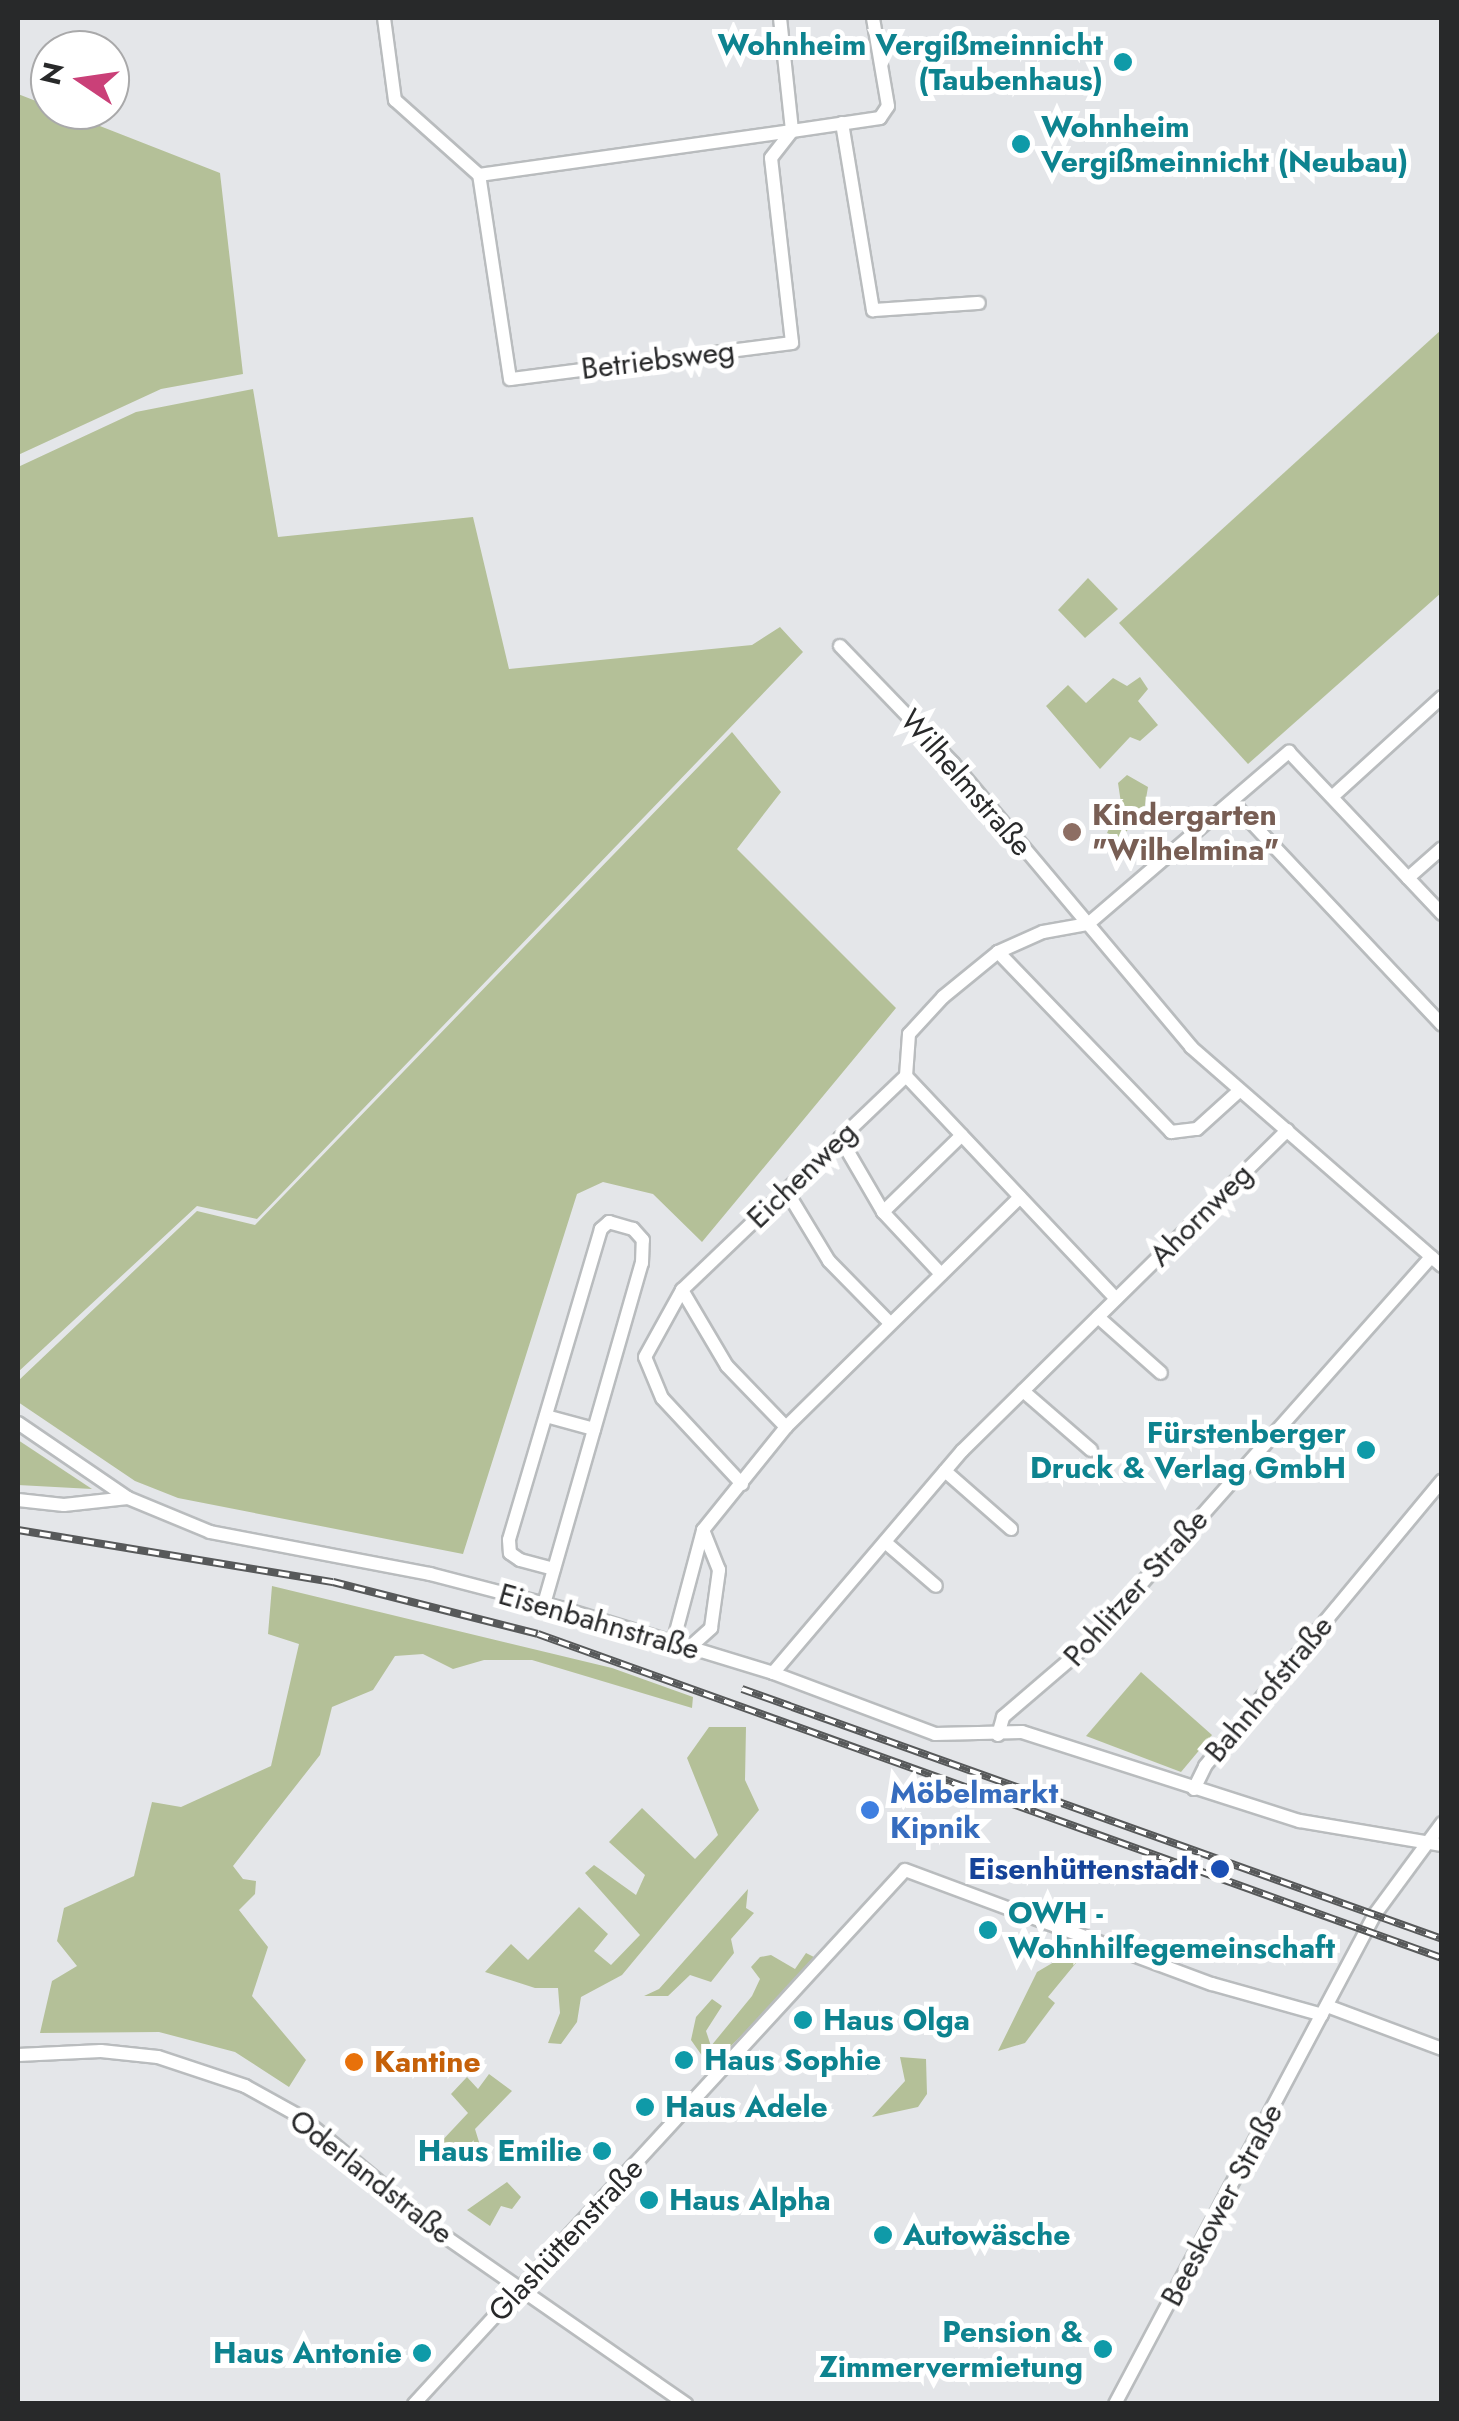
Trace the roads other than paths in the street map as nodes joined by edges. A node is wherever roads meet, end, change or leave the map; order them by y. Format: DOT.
graph roads {
  1 [pos="384,18"];
  2 [pos="780,18"];
  3 [pos="872,18"];
  4 [pos="842,123"];
  5 [pos="792,131"];
  6 [pos="479,175"];
  7 [pos="979,303"];
  8 [pos="840,646"];
  9 [pos="1442,697"];
  10 [pos="1332,797"];
  11 [pos="1234,804"];
  12 [pos="1442,848"];
  13 [pos="1408,878"];
  14 [pos="1442,914"];
  15 [pos="1088,924"];
  16 [pos="998,952"];
  17 [pos="1442,1026"];
  18 [pos="906,1076"];
  19 [pos="1238,1091"];
  20 [pos="1287,1130"];
  21 [pos="962,1136"];
  22 [pos="840,1138"];
  23 [pos="786,1190"];
  24 [pos="1020,1197"];
  25 [pos="883,1212"];
  26 [pos="1436,1261"];
  27 [pos="941,1274"];
  28 [pos="682,1290"];
  29 [pos="1116,1300"];
  30 [pos="1098,1317"];
  31 [pos="889,1322"];
  32 [pos="1162,1373"];
  33 [pos="1024,1390"];
  34 [pos="546,1416"];
  35 [pos="18,1423"];
  36 [pos="786,1427"];
  37 [pos="594,1429"];
  38 [pos="1092,1450"];
  39 [pos="946,1471"];
  40 [pos="1442,1480"];
  41 [pos="742,1484"];
  42 [pos="128,1498"];
  43 [pos="18,1500"];
  44 [pos="1011,1529"];
  45 [pos="703,1530"];
  46 [pos="884,1542"];
  47 [pos="554,1569"];
  48 [pos="936,1586"];
  49 [pos="544,1604"];
  50 [pos="673,1643"];
  51 [pos="689,1648"];
  52 [pos="773,1673"];
  53 [pos="998,1735"];
  54 [pos="1194,1789"];
  55 [pos="1442,1824"];
  56 [pos="1393,1834"];
  57 [pos="1435,1842"];
  58 [pos="1407,1865"];
  59 [pos="1325,2010"];
  60 [pos="1442,2048"];
  61 [pos="18,2055"];
  62 [pos="518,2291"];
  63 [pos="414,2404"];
  64 [pos="686,2404"];
  65 [pos="1115,2404"];
  1 -- 6 [label="street"];
  2 -- 5 [label="street"];
  3 -- 4 [label="street"];
  4 -- 5 [label="street"];
  4 -- 7 [label="street"];
  5 -- 6 [label="street"];
  5 -- 6 [label="street, Betriebsweg"];
  8 -- 15 [label="street, Wilhelmstraße"];
  9 -- 10 [label="street"];
  10 -- 11 [label="street"];
  10 -- 13 [label="street"];
  11 -- 15 [label="street"];
  11 -- 17 [label="street"];
  12 -- 13 [label="street"];
  13 -- 14 [label="street"];
  15 -- 16 [label="street"];
  15 -- 19 [label="street, Wilhelmstraße"];
  16 -- 18 [label="street"];
  16 -- 19 [label="street"];
  18 -- 21 [label="street"];
  18 -- 22 [label="street, Eichenweg"];
  19 -- 20 [label="street, Wilhelmstraße"];
  20 -- 26 [label="street, Wilhelmstraße"];
  20 -- 29 [label="street, Ahornweg"];
  21 -- 24 [label="street"];
  21 -- 25 [label="street"];
  22 -- 23 [label="street, Eichenweg"];
  22 -- 25 [label="street"];
  23 -- 28 [label="street, Eichenweg"];
  23 -- 31 [label="street"];
  24 -- 27 [label="street"];
  24 -- 29 [label="street"];
  25 -- 27 [label="street"];
  26 -- 53 [label="street, Pohlitzer Straße"];
  27 -- 31 [label="street"];
  28 -- 36 [label="street"];
  28 -- 41 [label="street, Eichenweg"];
  29 -- 30 [label="street, Ahornweg"];
  30 -- 32 [label="street"];
  30 -- 33 [label="street, Ahornweg"];
  31 -- 36 [label="street"];
  33 -- 38 [label="street"];
  33 -- 39 [label="street, Ahornweg"];
  34 -- 37 [label="street"];
  34 -- 37 [label="street"];
  34 -- 47 [label="street"];
  35 -- 42 [label="street, Eisenbahnstraße"];
  36 -- 41 [label="street"];
  37 -- 47 [label="street"];
  39 -- 44 [label="street"];
  39 -- 46 [label="street, Ahornweg"];
  40 -- 54 [label="street, Bahnhofstraße"];
  41 -- 45 [label="street"];
  42 -- 43 [label="street"];
  42 -- 49 [label="street, Eisenbahnstraße"];
  45 -- 50 [label="street"];
  45 -- 51 [label="street"];
  46 -- 48 [label="street"];
  46 -- 52 [label="street, Ahornweg"];
  47 -- 49 [label="street"];
  49 -- 50 [label="street, Eisenbahnstraße"];
  50 -- 51 [label="street, Eisenbahnstraße"];
  51 -- 52 [label="street, Eisenbahnstraße"];
  52 -- 53 [label="street, Eisenbahnstraße"];
  53 -- 54 [label="street, Eisenbahnstraße"];
  54 -- 56 [label="street, Bahnhofstraße"];
  55 -- 57 [label="street, Beeskower Straße"];
  56 -- 57 [label="street, Bahnhofstraße"];
  56 -- 58 [label="street"];
  57 -- 58 [label="street, Beeskower Straße"];
  58 -- 59 [label="street, Beeskower Straße"];
  59 -- 60 [label="street"];
  59 -- 62 [label="street, Glashüttenstraße"];
  59 -- 65 [label="street, Beeskower Straße"];
  61 -- 62 [label="street, Oderlandstraße"];
  62 -- 63 [label="street, Glashüttenstraße"];
  62 -- 64 [label="street, Oderlandstraße"];
}
